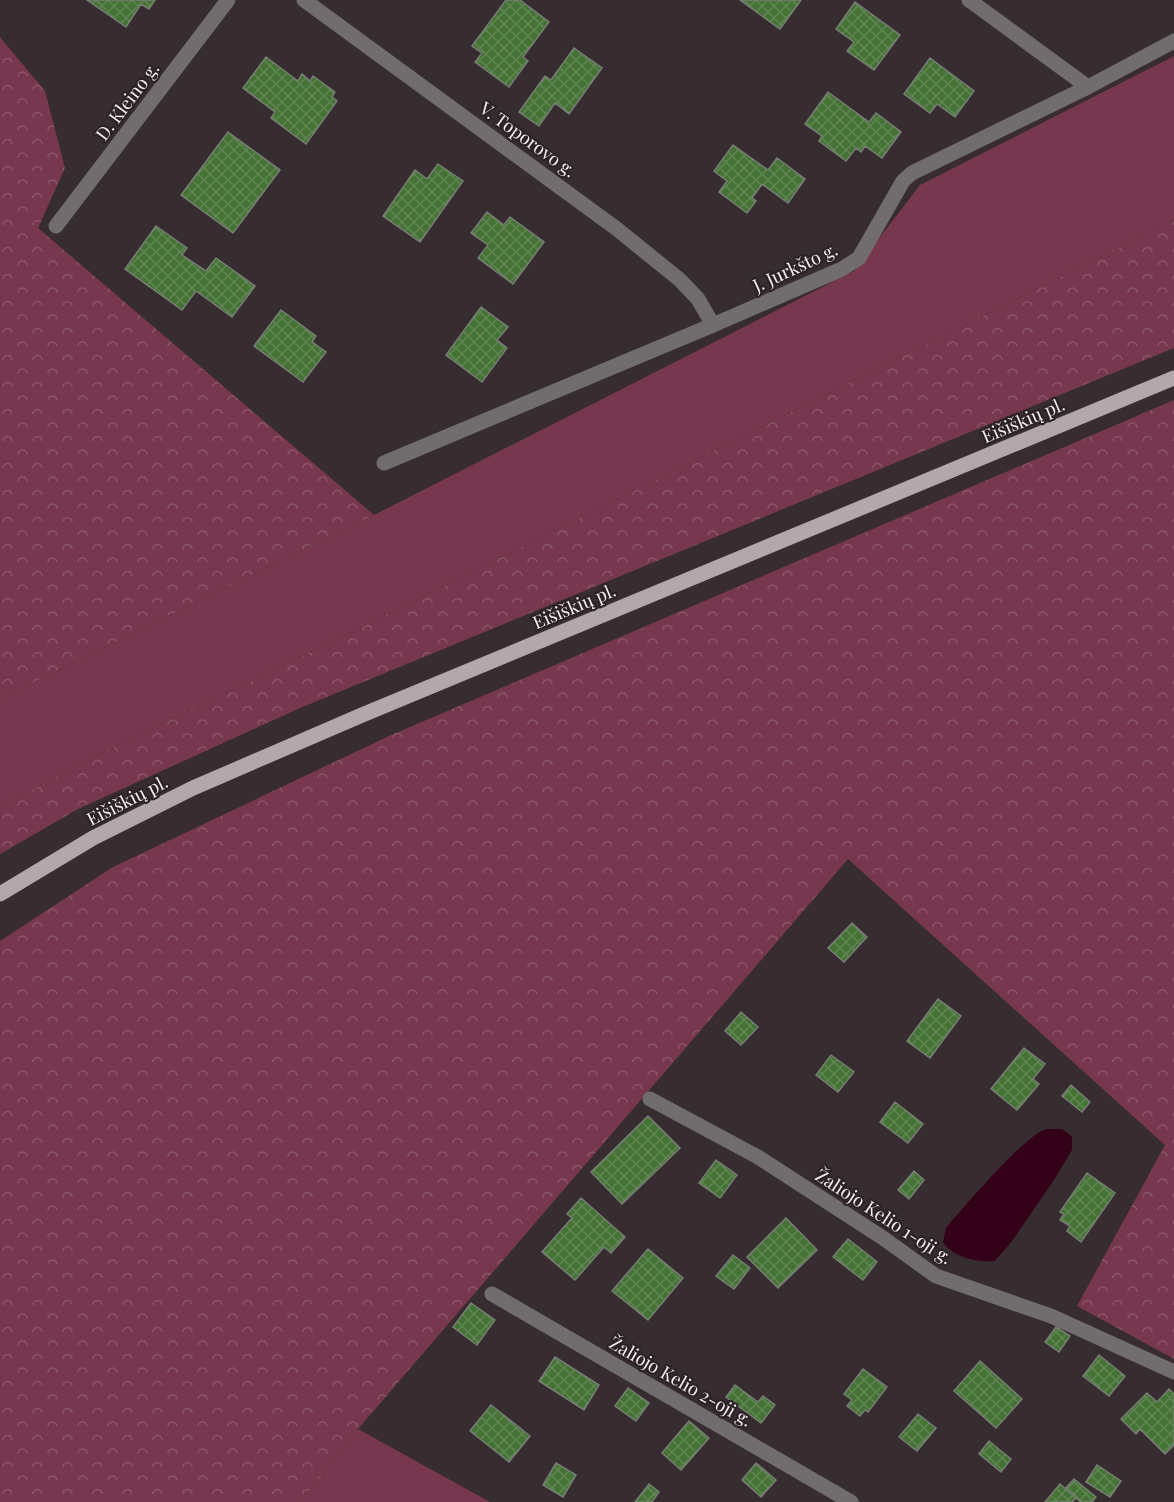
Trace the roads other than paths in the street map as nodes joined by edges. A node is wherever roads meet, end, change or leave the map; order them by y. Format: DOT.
graph roads {
  1 [pos="228,0"];
  2 [pos="304,0"];
  3 [pos="969,0"];
  4 [pos="1174,40"];
  5 [pos="1088,87"];
  6 [pos="56,226"];
  7 [pos="713,325"];
  8 [pos="1174,378"];
  9 [pos="384,463"];
  10 [pos="0,894"];
  11 [pos="650,1099"];
  12 [pos="492,1294"];
  13 [pos="1174,1372"];
  14 [pos="851,1502"];
  1 -- 6 [label="street, D. Kleino g."];
  2 -- 7 [label="street, V. Toporovo g."];
  3 -- 5 [label="street"];
  4 -- 5 [label="street, J. Jurkšto g."];
  5 -- 7 [label="street, J. Jurkšto g."];
  7 -- 9 [label="street, J. Jurkšto g."];
  8 -- 10 [label="main road, Eišiškių pl."];
  11 -- 13 [label="street, Žaliojo Kelio 1-oji g."];
  12 -- 14 [label="street, Žaliojo Kelio 2-oji g."];
}
